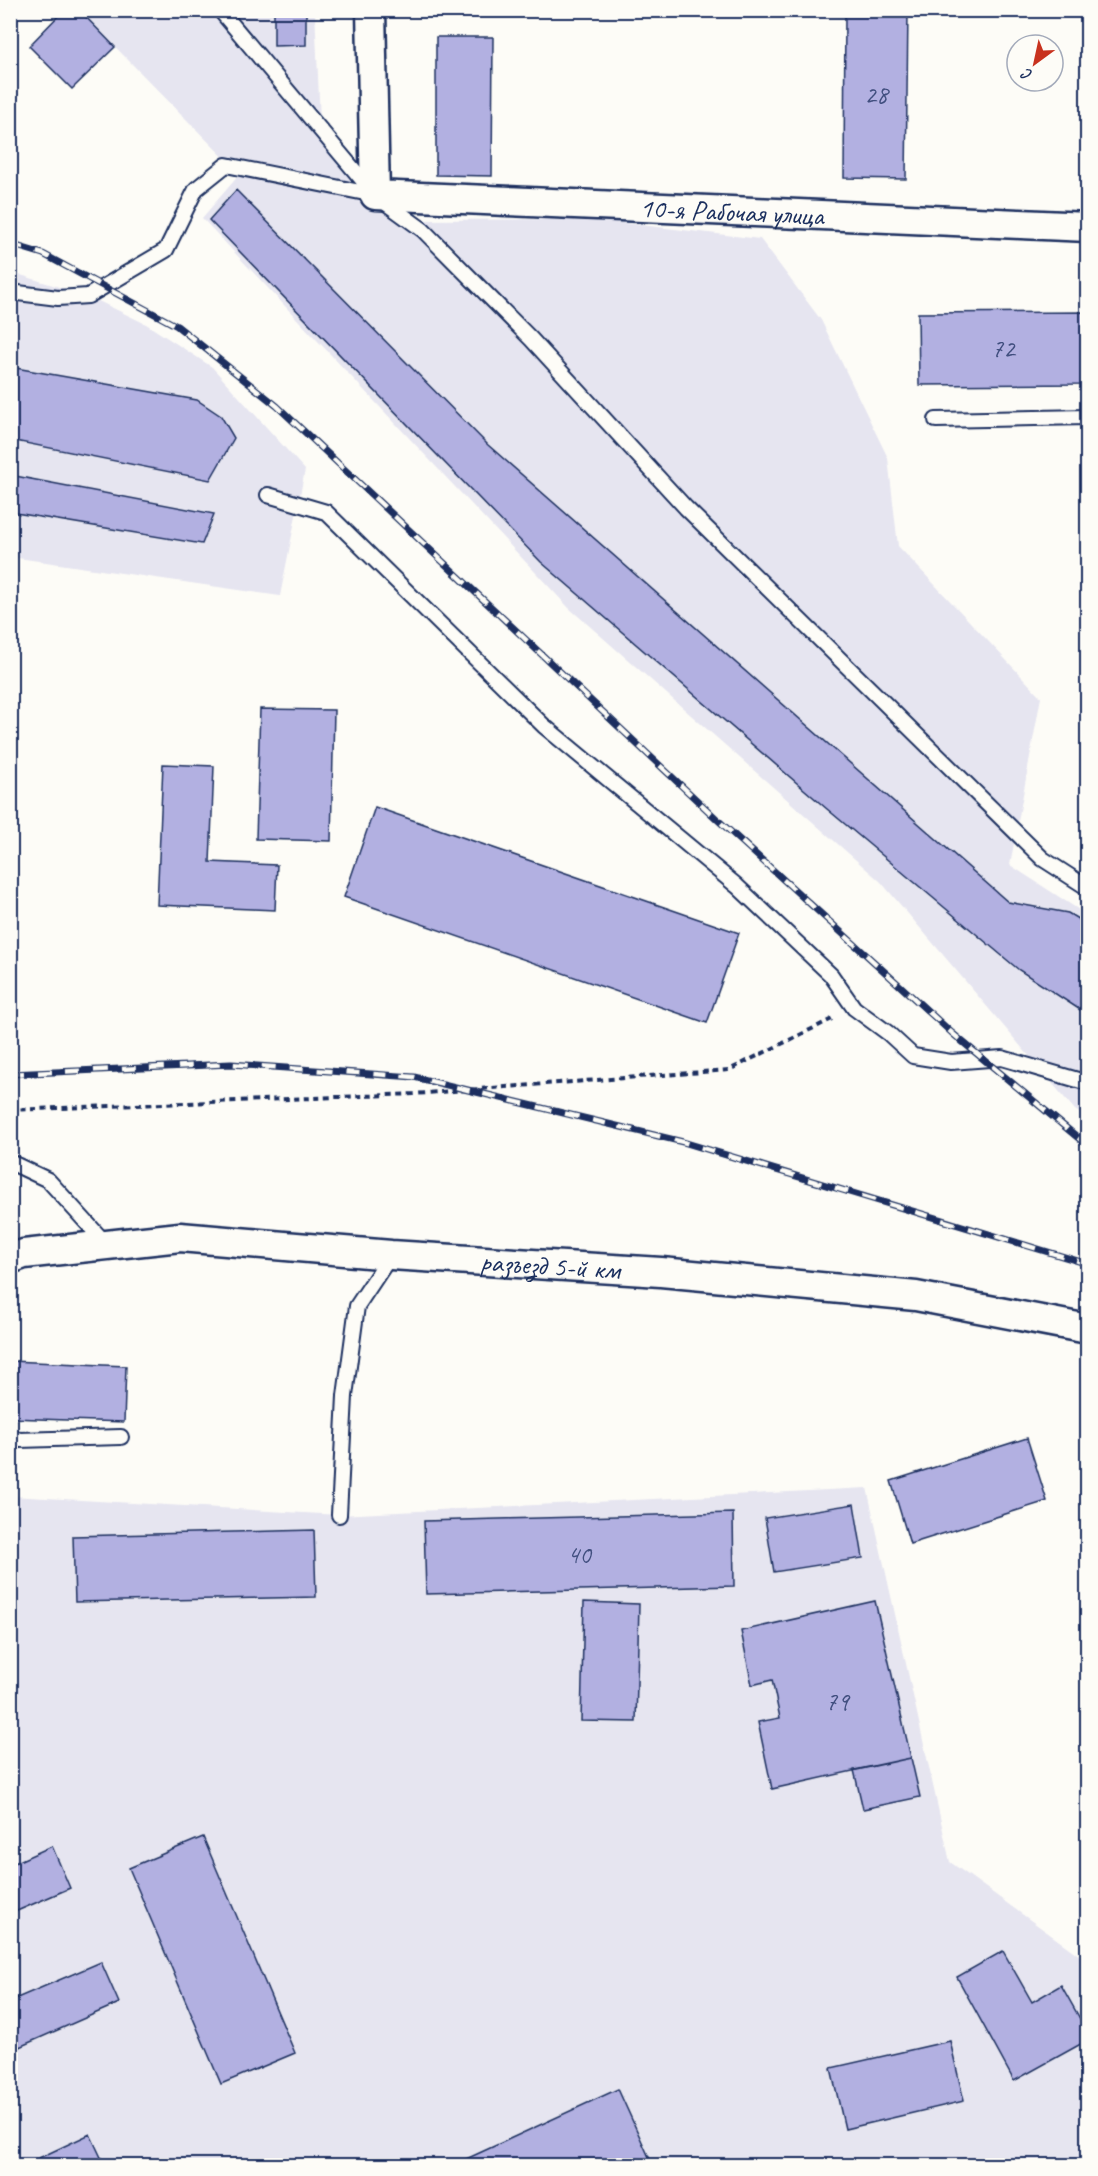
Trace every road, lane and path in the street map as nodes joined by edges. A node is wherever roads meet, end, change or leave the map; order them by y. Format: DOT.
graph roads {
  1 [pos="220,10"];
  2 [pos="371,10"];
  3 [pos="375,195"];
  4 [pos="1088,227"];
  5 [pos="10,292"];
  6 [pos="1088,417"];
  7 [pos="936,420"];
  8 [pos="268,495"];
  9 [pos="1088,888"];
  10 [pos="855,1008"];
  11 [pos="1088,1083"];
  12 [pos="10,1110"];
  13 [pos="10,1162"];
  14 [pos="107,1245"];
  15 [pos="391,1255"];
  16 [pos="10,1259"];
  17 [pos="1088,1329"];
  18 [pos="10,1436"];
  19 [pos="122,1437"];
  20 [pos="339,1515"];
  1 -- 3 [label="lane"];
  2 -- 3 [label="street"];
  3 -- 4 [label="street, 10-я Рабочая улица"];
  3 -- 5 [label="lane"];
  3 -- 9 [label="lane"];
  6 -- 7 [label="lane"];
  8 -- 10 [label="lane"];
  10 -- 11 [label="lane"];
  10 -- 12 [label="path"];
  13 -- 14 [label="lane"];
  14 -- 15 [label="street, разъезд 5-й км"];
  14 -- 16 [label="street, разъезд 5-й км"];
  15 -- 17 [label="street, разъезд 5-й км"];
  15 -- 20 [label="lane"];
  18 -- 19 [label="lane"];
}
